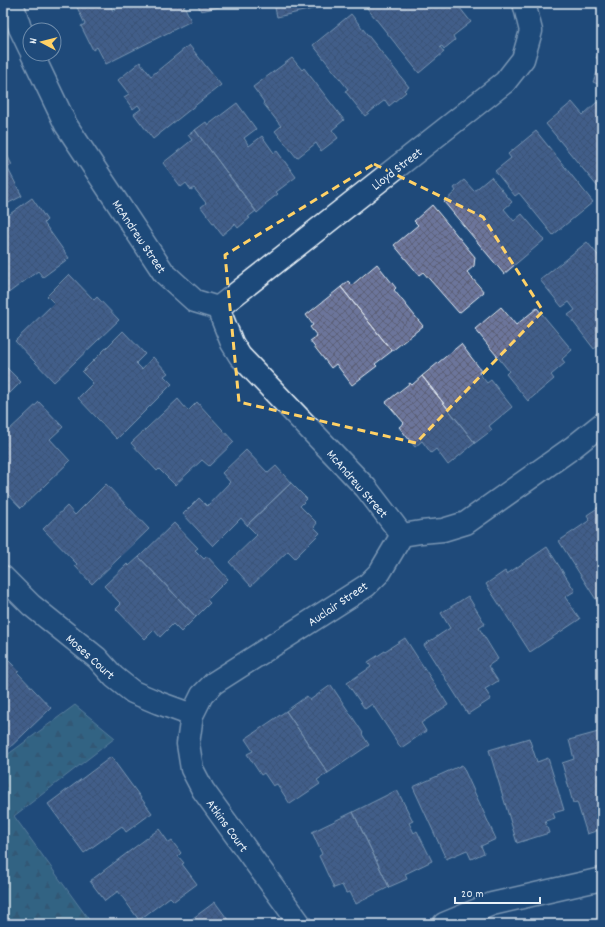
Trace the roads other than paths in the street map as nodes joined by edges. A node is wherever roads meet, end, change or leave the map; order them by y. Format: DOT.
graph roads {
  1 [pos="12,3"];
  2 [pos="524,3"];
  3 [pos="22,32"];
  4 [pos="36,62"];
  5 [pos="218,308"];
  6 [pos="602,424"];
  7 [pos="402,535"];
  8 [pos="3,577"];
  9 [pos="192,715"];
  10 [pos="602,879"];
  11 [pos="300,924"];
  12 [pos="444,924"];
  1 -- 3 [label="street"];
  2 -- 5 [label="street, Lloyd Street"];
  4 -- 5 [label="street, McAndrew Street"];
  5 -- 7 [label="street, McAndrew Street"];
  6 -- 7 [label="street"];
  7 -- 9 [label="street, Auclair Street"];
  8 -- 9 [label="street, Moses Court"];
  9 -- 11 [label="street, Atkins Court"];
  10 -- 12 [label="street"];
}
